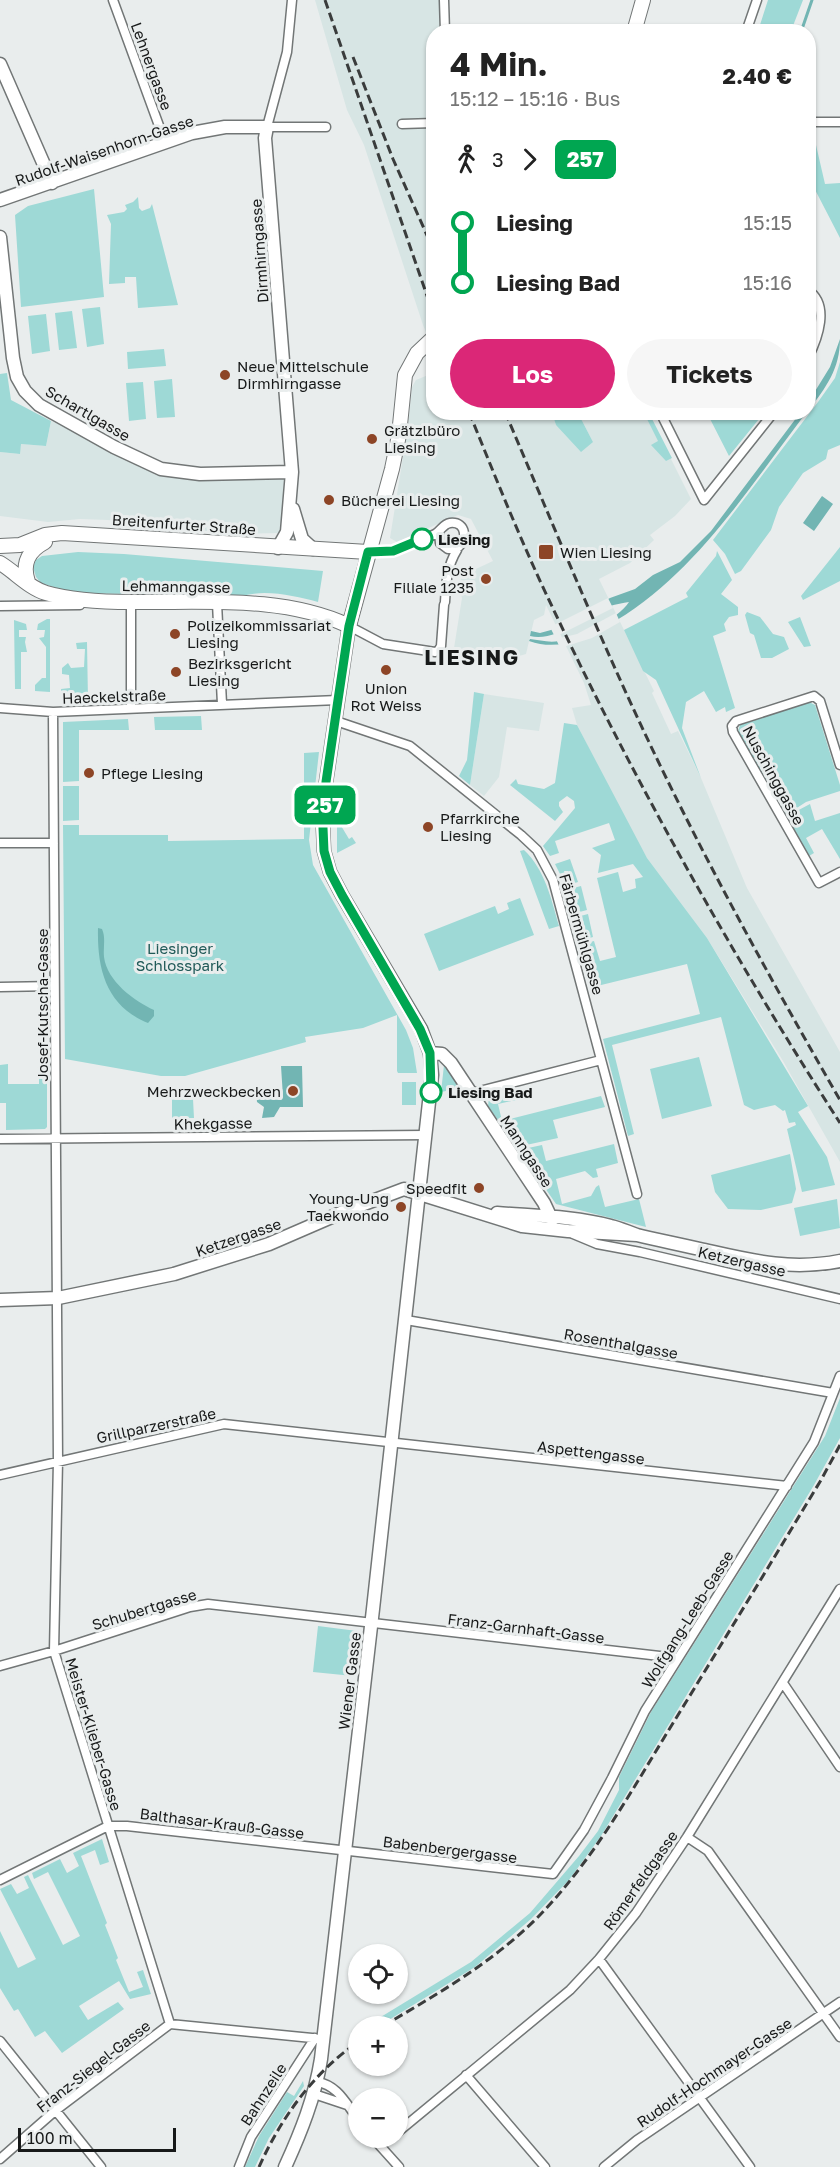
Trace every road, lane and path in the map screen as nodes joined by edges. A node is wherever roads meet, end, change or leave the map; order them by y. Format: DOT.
graph roads {
  1 [pos="113,0"];
  2 [pos="292,0"];
  3 [pos="444,0"];
  4 [pos="644,0"];
  5 [pos="757,0"];
  6 [pos="445,24"];
  7 [pos="636,24"];
  8 [pos="749,24"];
  9 [pos="0,64"];
  10 [pos="816,122"];
  11 [pos="840,122"];
  12 [pos="426,123"];
  13 [pos="402,124"];
  14 [pos="326,127"];
  15 [pos="267,128"];
  16 [pos="165,142"];
  17 [pos="52,183"];
  18 [pos="0,200"];
  19 [pos="0,237"];
  20 [pos="816,296"];
  21 [pos="816,336"];
  22 [pos="426,344"];
  23 [pos="664,420"];
  24 [pos="768,420"];
  25 [pos="292,472"];
  26 [pos="291,502"];
  27 [pos="439,532"];
  28 [pos="82,534"];
  29 [pos="0,546"];
  30 [pos="278,548"];
  31 [pos="313,549"];
  32 [pos="457,550"];
  33 [pos="368,552"];
  34 [pos="0,563"];
  35 [pos="28,582"];
  36 [pos="111,602"];
  37 [pos="131,602"];
  38 [pos="217,603"];
  39 [pos="0,606"];
  40 [pos="349,626"];
  41 [pos="338,700"];
  42 [pos="222,705"];
  43 [pos="0,708"];
  44 [pos="131,708"];
  45 [pos="53,712"];
  46 [pos="336,721"];
  47 [pos="840,765"];
  48 [pos="0,843"];
  49 [pos="54,843"];
  50 [pos="840,872"];
  51 [pos="54,986"];
  52 [pos="0,987"];
  53 [pos="430,1053"];
  54 [pos="601,1060"];
  55 [pos="472,1093"];
  56 [pos="426,1135"];
  57 [pos="57,1138"];
  58 [pos="0,1139"];
  59 [pos="418,1192"];
  60 [pos="637,1194"];
  61 [pos="478,1212"];
  62 [pos="551,1216"];
  63 [pos="550,1230"];
  64 [pos="568,1232"];
  65 [pos="637,1235"];
  66 [pos="840,1261"];
  67 [pos="57,1298"];
  68 [pos="840,1299"];
  69 [pos="0,1300"];
  70 [pos="406,1320"];
  71 [pos="840,1376"];
  72 [pos="833,1393"];
  73 [pos="392,1443"];
  74 [pos="58,1461"];
  75 [pos="0,1475"];
  76 [pos="787,1486"];
  77 [pos="840,1589"];
  78 [pos="371,1623"];
  79 [pos="54,1651"];
  80 [pos="677,1658"];
  81 [pos="0,1666"];
  82 [pos="783,1683"];
  83 [pos="840,1767"];
  84 [pos="108,1826"];
  85 [pos="687,1837"];
  86 [pos="345,1850"];
  87 [pos="553,1874"];
  88 [pos="0,1880"];
  89 [pos="599,1959"];
  90 [pos="840,2002"];
  91 [pos="824,2013"];
  92 [pos="170,2024"];
  93 [pos="840,2037"];
  94 [pos="318,2039"];
  95 [pos="0,2041"];
  96 [pos="466,2075"];
  97 [pos="315,2088"];
  98 [pos="700,2098"];
  99 [pos="348,2106"];
  100 [pos="56,2110"];
  101 [pos="408,2124"];
  102 [pos="382,2148"];
  103 [pos="0,2160"];
  104 [pos="101,2167"];
  105 [pos="239,2167"];
  106 [pos="285,2167"];
  107 [pos="399,2167"];
  108 [pos="544,2167"];
  109 [pos="604,2167"];
  110 [pos="750,2167"];
  1 -- 16 [label="street, Lehnergasse"];
  2 -- 15 [label="street, Dirmhirngasse"];
  3 -- 6 [label="street"];
  4 -- 7 [label="main road"];
  5 -- 8 [label="street"];
  9 -- 17 [label="main road"];
  10 -- 11 [label="street"];
  12 -- 13 [label="street"];
  14 -- 15 [label="street, Rudolf-Waisenhorn-Gasse"];
  15 -- 16 [label="main road, Rudolf-Waisenhorn-Gasse"];
  15 -- 25 [label="main road, Dirmhirngasse"];
  16 -- 17 [label="main road, Rudolf-Waisenhorn-Gasse"];
  17 -- 18 [label="main road, Rudolf-Waisenhorn-Gasse"];
  19 -- 25 [label="main road, Schartlgasse"];
  20 -- 21 [label="street"];
  22 -- 33 [label="main road"];
  23 -- 24 [label="street"];
  25 -- 26 [label="main road, Dirmhirngasse"];
  26 -- 30 [label="main road"];
  26 -- 31 [label="main road"];
  27 -- 33 [label="street"];
  28 -- 29 [label="main road, Breitenfurter Straße"];
  28 -- 30 [label="main road, Breitenfurter Straße"];
  28 -- 35 [label="main road"];
  30 -- 31 [label="main road, Breitenfurter Straße"];
  31 -- 33 [label="main road, Breitenfurter Straße"];
  32 -- 40 [label="street"];
  33 -- 40 [label="main road"];
  34 -- 35 [label="main road"];
  35 -- 36 [label="main road"];
  36 -- 37 [label="main road, Lehmanngasse"];
  36 -- 39 [label="street, Lehmanngasse"];
  37 -- 38 [label="main road, Lehmanngasse"];
  37 -- 44 [label="street"];
  38 -- 40 [label="main road, Lehmanngasse"];
  38 -- 42 [label="street"];
  40 -- 41 [label="main road"];
  41 -- 42 [label="street, Haeckelstraße"];
  41 -- 46 [label="main road"];
  42 -- 44 [label="street, Haeckelstraße"];
  43 -- 45 [label="street, Haeckelstraße"];
  44 -- 45 [label="street, Haeckelstraße"];
  45 -- 49 [label="street, Josef-Kutscha-Gasse"];
  46 -- 53 [label="main road"];
  46 -- 54 [label="street, Färbermühlgasse"];
  47 -- 50 [label="street, Nuschinggasse"];
  48 -- 49 [label="street"];
  49 -- 51 [label="street, Josef-Kutscha-Gasse"];
  51 -- 52 [label="street"];
  51 -- 57 [label="street, Josef-Kutscha-Gasse"];
  53 -- 55 [label="main road, Manngasse"];
  53 -- 56 [label="main road, Wiener Gasse"];
  54 -- 55 [label="street"];
  54 -- 60 [label="street, Färbermühlgasse"];
  55 -- 62 [label="main road, Manngasse"];
  56 -- 57 [label="street, Khekgasse"];
  56 -- 59 [label="main road, Wiener Gasse"];
  57 -- 58 [label="street, Khekgasse"];
  57 -- 67 [label="street, Josef-Kutscha-Gasse"];
  59 -- 61 [label="main road, Ketzergasse"];
  59 -- 67 [label="main road, Ketzergasse"];
  59 -- 70 [label="main road, Wiener Gasse"];
  61 -- 62 [label="main road, Ketzergasse"];
  61 -- 63 [label="main road, Ketzergasse"];
  62 -- 63 [label="main road"];
  62 -- 65 [label="main road, Ketzergasse"];
  63 -- 64 [label="main road, Ketzergasse"];
  64 -- 65 [label="main road, Ketzergasse"];
  64 -- 68 [label="street, Ketzergasse"];
  65 -- 66 [label="main road, Ketzergasse"];
  67 -- 69 [label="main road, Ketzergasse"];
  67 -- 74 [label="street, Meister-Klieber-Gasse"];
  70 -- 72 [label="street, Rosenthalgasse"];
  70 -- 73 [label="main road, Wiener Gasse"];
  71 -- 72 [label="street, Wolfgang-Leeb-Gasse"];
  72 -- 76 [label="street, Wolfgang-Leeb-Gasse"];
  73 -- 74 [label="street, Grillparzerstraße"];
  73 -- 76 [label="street, Aspettengasse"];
  73 -- 78 [label="main road, Wiener Gasse"];
  74 -- 75 [label="street, Grillparzerstraße"];
  74 -- 79 [label="street, Meister-Klieber-Gasse"];
  76 -- 80 [label="street, Wolfgang-Leeb-Gasse"];
  77 -- 82 [label="street, Römerfeldgasse"];
  78 -- 79 [label="street, Schubertgasse"];
  78 -- 80 [label="street, Franz-Garnhaft-Gasse"];
  78 -- 86 [label="main road, Wiener Gasse"];
  79 -- 81 [label="street, Schubertgasse"];
  79 -- 84 [label="street, Meister-Klieber-Gasse"];
  80 -- 87 [label="street, Wolfgang-Leeb-Gasse"];
  82 -- 83 [label="street"];
  82 -- 85 [label="street, Römerfeldgasse"];
  84 -- 86 [label="street, Balthasar-Krauß-Gasse"];
  84 -- 88 [label="street, Balthasar-Krauß-Gasse"];
  84 -- 92 [label="street, Meister-Klieber-Gasse"];
  85 -- 89 [label="street, Römerfeldgasse"];
  85 -- 91 [label="street"];
  86 -- 87 [label="street, Babenbergergasse"];
  86 -- 94 [label="main road, Wiener Gasse"];
  89 -- 96 [label="street, Römerfeldgasse"];
  89 -- 98 [label="street"];
  90 -- 91 [label="street, Rudolf-Hochmayer-Gasse"];
  91 -- 93 [label="street"];
  91 -- 98 [label="street, Rudolf-Hochmayer-Gasse"];
  92 -- 94 [label="street, Franz-Siegel-Gasse"];
  92 -- 100 [label="street, Franz-Siegel-Gasse"];
  94 -- 97 [label="main road, Wiener Gasse"];
  94 -- 105 [label="street, Bahnzeile"];
  95 -- 100 [label="street"];
  96 -- 101 [label="street, Römerfeldgasse"];
  96 -- 108 [label="street"];
  97 -- 99 [label="street"];
  97 -- 106 [label="main road, Wiener Gasse"];
  98 -- 109 [label="street, Rudolf-Hochmayer-Gasse"];
  98 -- 110 [label="street"];
  100 -- 103 [label="street, Franz-Siegel-Gasse"];
  100 -- 104 [label="street"];
  102 -- 107 [label="street"];
}
